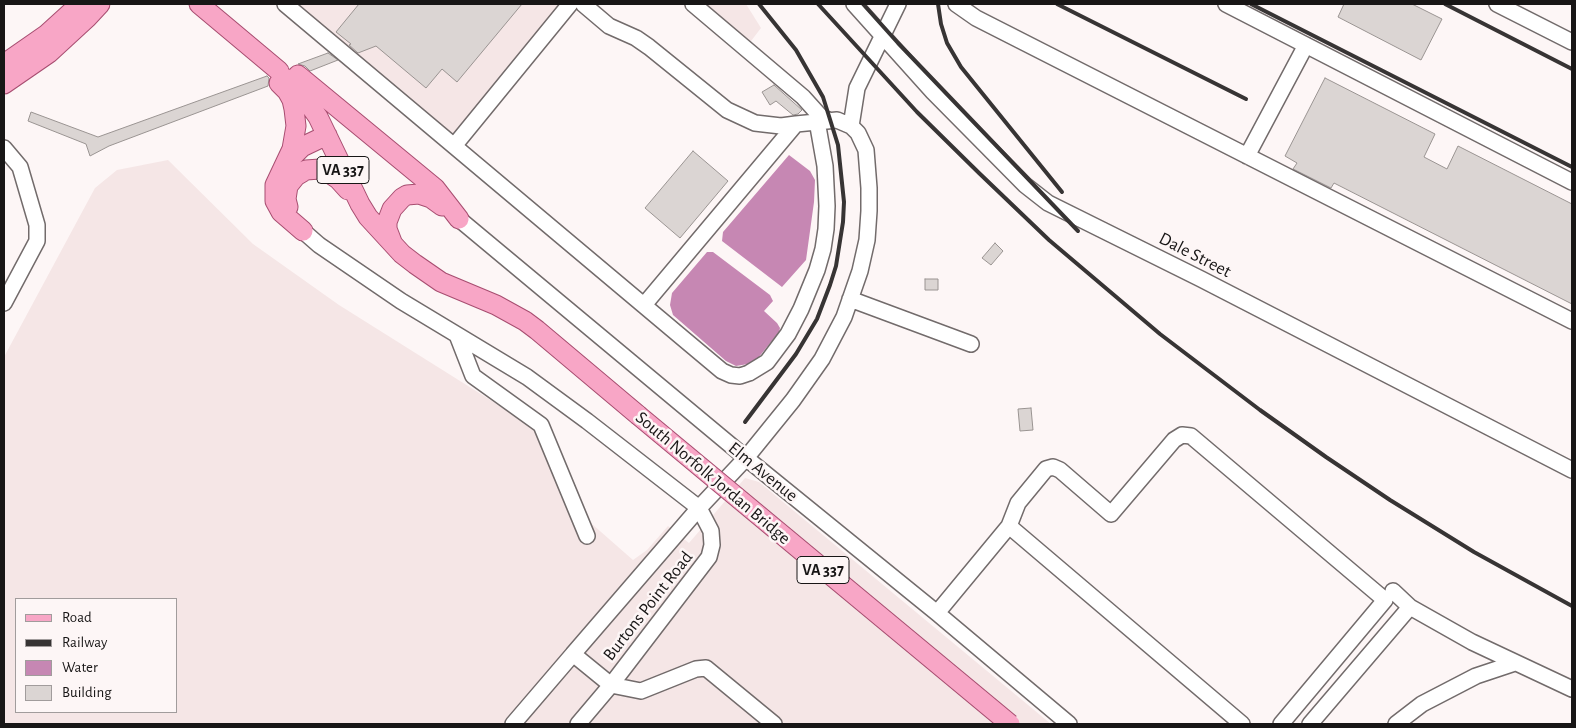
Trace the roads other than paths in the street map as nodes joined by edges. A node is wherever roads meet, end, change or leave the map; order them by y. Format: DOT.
graph roads {
  1 [pos="100,4"];
  2 [pos="106,4"];
  3 [pos="191,4"];
  4 [pos="285,4"];
  5 [pos="570,4"];
  6 [pos="582,4"];
  7 [pos="693,4"];
  8 [pos="854,4"];
  9 [pos="898,4"];
  10 [pos="956,4"];
  11 [pos="1226,4"];
  12 [pos="1497,4"];
  13 [pos="205,9"];
  14 [pos="84,11"];
  15 [pos="234,33"];
  16 [pos="882,36"];
  17 [pos="1572,42"];
  18 [pos="1306,45"];
  19 [pos="4,64"];
  20 [pos="284,75"];
  21 [pos="4,84"];
  22 [pos="822,121"];
  23 [pos="796,124"];
  24 [pos="850,126"];
  25 [pos="327,136"];
  26 [pos="454,146"];
  27 [pos="4,148"];
  28 [pos="1247,156"];
  29 [pos="287,162"];
  30 [pos="1572,182"];
  31 [pos="360,204"];
  32 [pos="459,219"];
  33 [pos="303,231"];
  34 [pos="398,250"];
  35 [pos="850,299"];
  36 [pos="4,303"];
  37 [pos="644,306"];
  38 [pos="1572,321"];
  39 [pos="456,335"];
  40 [pos="971,344"];
  41 [pos="746,458"];
  42 [pos="1572,470"];
  43 [pos="699,508"];
  44 [pos="1009,526"];
  45 [pos="588,536"];
  46 [pos="1393,590"];
  47 [pos="1410,607"];
  48 [pos="937,614"];
  49 [pos="573,654"];
  50 [pos="1515,662"];
  51 [pos="611,684"];
  52 [pos="1572,689"];
  53 [pos="1295,707"];
  54 [pos="1312,723"];
  55 [pos="512,724"];
  56 [pos="578,724"];
  57 [pos="774,724"];
  58 [pos="1010,724"];
  59 [pos="1069,724"];
  60 [pos="1242,724"];
  61 [pos="1281,724"];
  62 [pos="1396,724"];
  1 -- 14 [label="main road"];
  2 -- 14 [label="main road"];
  3 -- 13 [label="main road"];
  4 -- 26 [label="street"];
  5 -- 26 [label="street"];
  6 -- 23 [label="street"];
  7 -- 22 [label="street"];
  8 -- 16 [label="street, Dale Street"];
  9 -- 16 [label="street"];
  10 -- 28 [label="street"];
  11 -- 18 [label="street"];
  12 -- 17 [label="street"];
  13 -- 15 [label="main road"];
  14 -- 19 [label="main road"];
  14 -- 21 [label="main road"];
  15 -- 20 [label="main road"];
  15 -- 20 [label="main road"];
  16 -- 24 [label="street"];
  16 -- 42 [label="street, Dale Street"];
  18 -- 28 [label="street"];
  18 -- 30 [label="street"];
  20 -- 25 [label="main road, VA 337"];
  20 -- 29 [label="main road"];
  20 -- 32 [label="main road"];
  22 -- 23 [label="street"];
  22 -- 24 [label="street"];
  22 -- 37 [label="street"];
  23 -- 37 [label="street"];
  24 -- 35 [label="street"];
  25 -- 29 [label="main road"];
  25 -- 31 [label="main road, VA 337"];
  26 -- 37 [label="street"];
  27 -- 36 [label="street"];
  28 -- 38 [label="street"];
  29 -- 33 [label="main road"];
  31 -- 33 [label="main road"];
  31 -- 34 [label="main road, VA 337"];
  32 -- 34 [label="main road"];
  32 -- 41 [label="street, Elm Avenue"];
  33 -- 39 [label="street"];
  34 -- 58 [label="main road, South Norfolk Jordan Bridge / VA 337, bridge"];
  35 -- 40 [label="street"];
  35 -- 41 [label="street"];
  39 -- 43 [label="street"];
  39 -- 45 [label="street"];
  41 -- 43 [label="street"];
  41 -- 48 [label="street, Elm Avenue"];
  43 -- 49 [label="street"];
  43 -- 51 [label="street, Burtons Point Road"];
  44 -- 48 [label="street"];
  44 -- 53 [label="street"];
  44 -- 60 [label="street"];
  46 -- 47 [label="street"];
  47 -- 50 [label="street"];
  47 -- 54 [label="street"];
  48 -- 59 [label="street, Elm Avenue"];
  49 -- 51 [label="street"];
  49 -- 55 [label="street"];
  50 -- 52 [label="street"];
  50 -- 62 [label="street"];
  51 -- 56 [label="street, Burtons Point Road"];
  51 -- 57 [label="street"];
  53 -- 54 [label="street"];
  53 -- 61 [label="street"];
}
